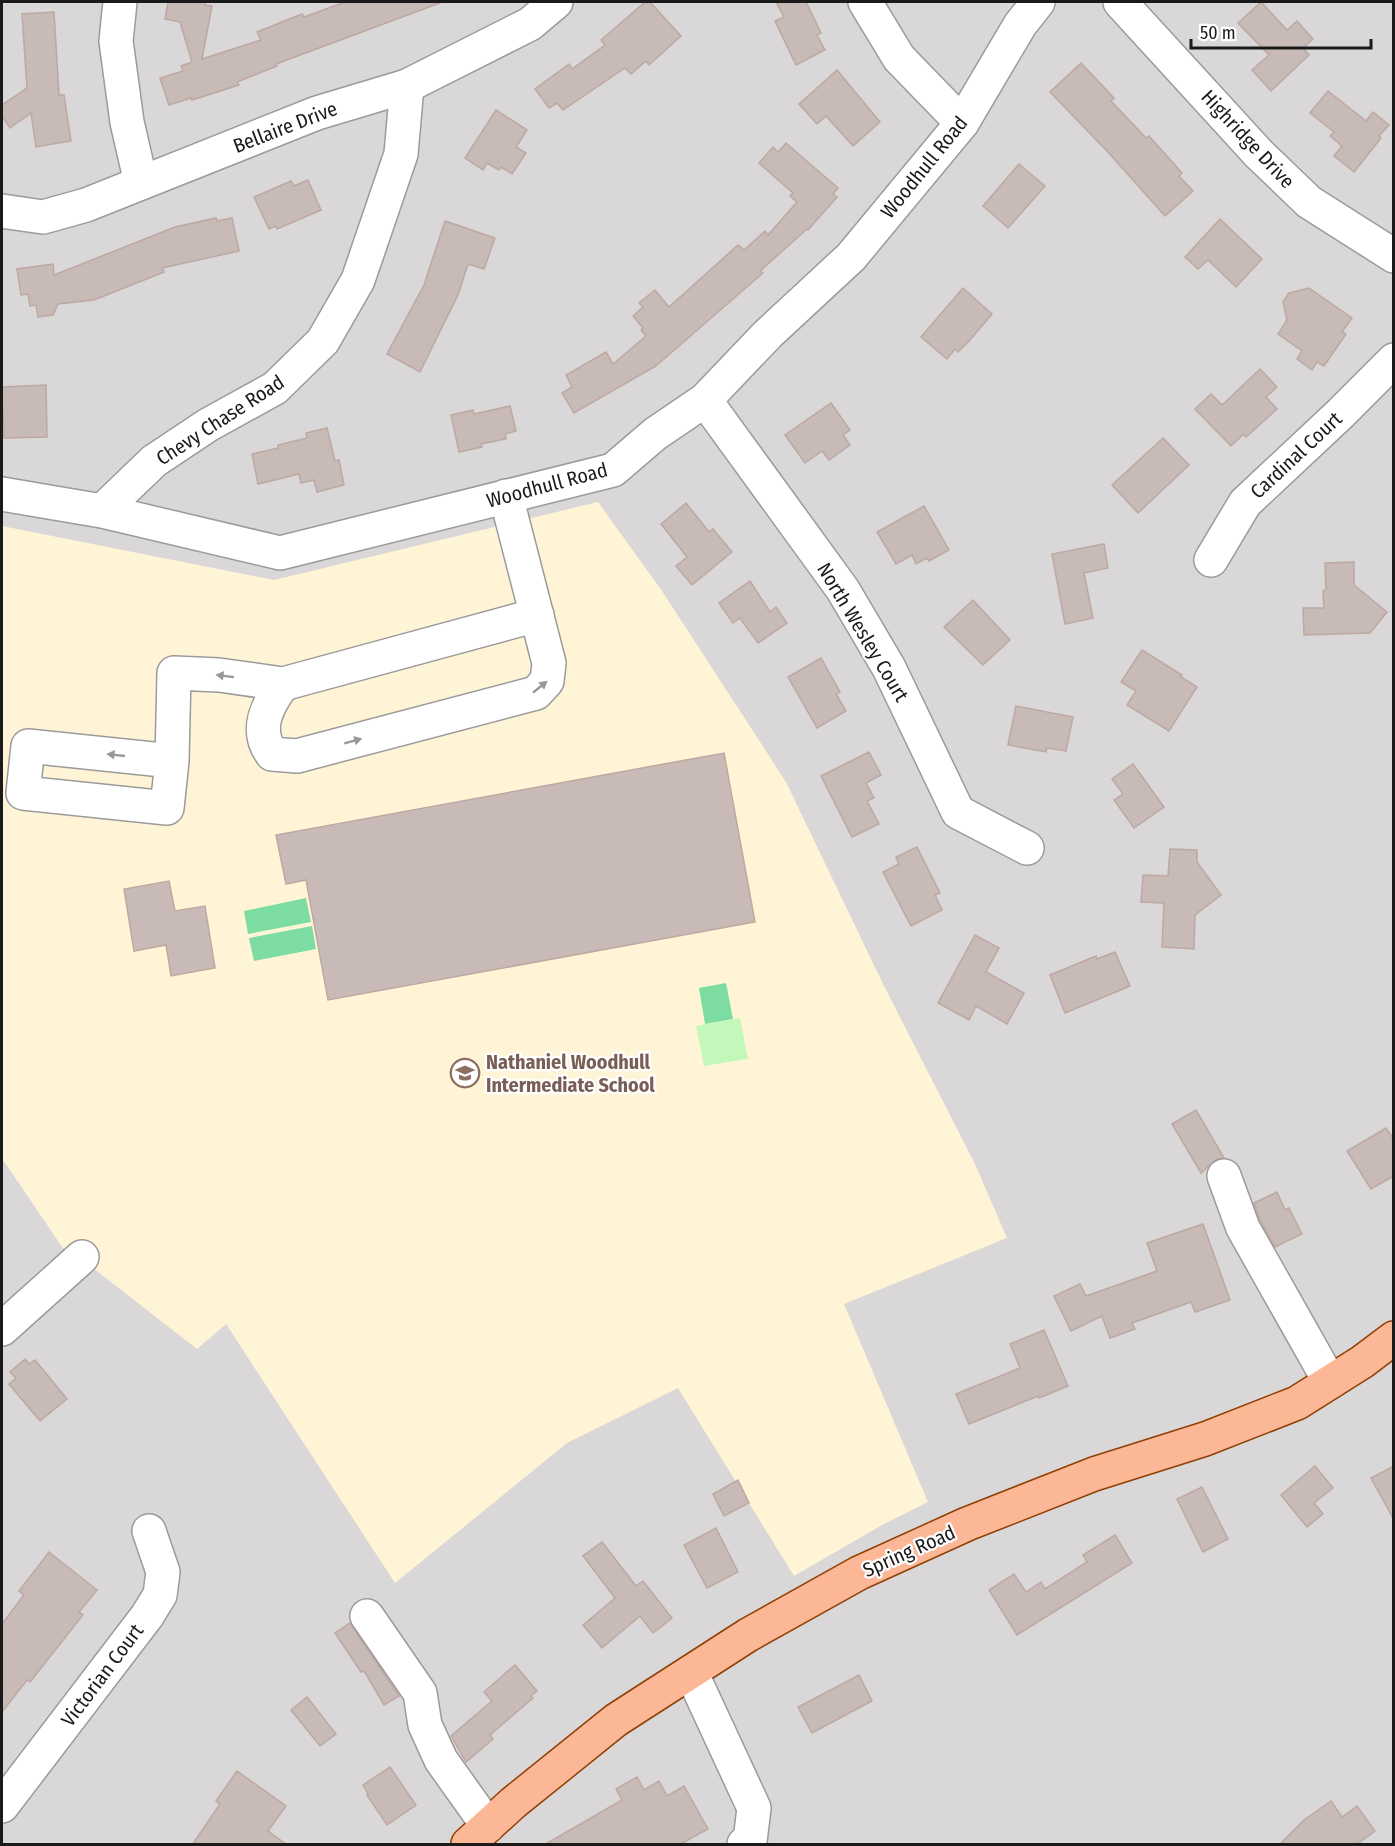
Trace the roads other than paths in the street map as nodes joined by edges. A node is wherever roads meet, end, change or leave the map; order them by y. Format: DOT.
graph roads {
  1 [pos="120,2"];
  2 [pos="556,2"];
  3 [pos="864,2"];
  4 [pos="1038,2"];
  5 [pos="1120,2"];
  6 [pos="407,86"];
  7 [pos="962,123"];
  8 [pos="141,183"];
  9 [pos="2,211"];
  10 [pos="1394,256"];
  11 [pos="1394,360"];
  12 [pos="705,400"];
  13 [pos="2,494"];
  14 [pos="506,496"];
  15 [pos="102,511"];
  16 [pos="1211,560"];
  17 [pos="537,615"];
  18 [pos="282,684"];
  19 [pos="172,761"];
  20 [pos="1027,848"];
  21 [pos="1224,1176"];
  22 [pos="82,1257"];
  23 [pos="2,1329"];
  24 [pos="1394,1338"];
  25 [pos="1330,1382"];
  26 [pos="148,1531"];
  27 [pos="367,1616"];
  28 [pos="691,1672"];
  29 [pos="2,1806"];
  30 [pos="478,1835"];
  31 [pos="744,1845"];
  1 -- 8 [label="street"];
  2 -- 6 [label="street, Bellaire Drive"];
  3 -- 7 [label="street"];
  4 -- 7 [label="street, Woodhull Road"];
  5 -- 10 [label="street, Highridge Drive"];
  6 -- 8 [label="street, Bellaire Drive"];
  6 -- 15 [label="street, Chevy Chase Road"];
  7 -- 12 [label="street, Woodhull Road"];
  8 -- 9 [label="street, Bellaire Drive"];
  11 -- 16 [label="street, Cardinal Court"];
  12 -- 14 [label="street, Woodhull Road"];
  12 -- 20 [label="street, North Wesley Court"];
  13 -- 15 [label="street, Woodhull Road"];
  14 -- 15 [label="street, Woodhull Road"];
  14 -- 17 [label="street"];
  17 -- 18 [label="street"];
  18 -- 17 [label="street, one-way"];
  18 -- 19 [label="street, one-way"];
  21 -- 25 [label="street"];
  22 -- 23 [label="street"];
  24 -- 25 [label="main road, Spring Road"];
  25 -- 28 [label="main road, Spring Road"];
  26 -- 29 [label="street, Victorian Court"];
  27 -- 30 [label="street"];
  28 -- 30 [label="main road, Spring Road"];
  28 -- 31 [label="street"];
}
